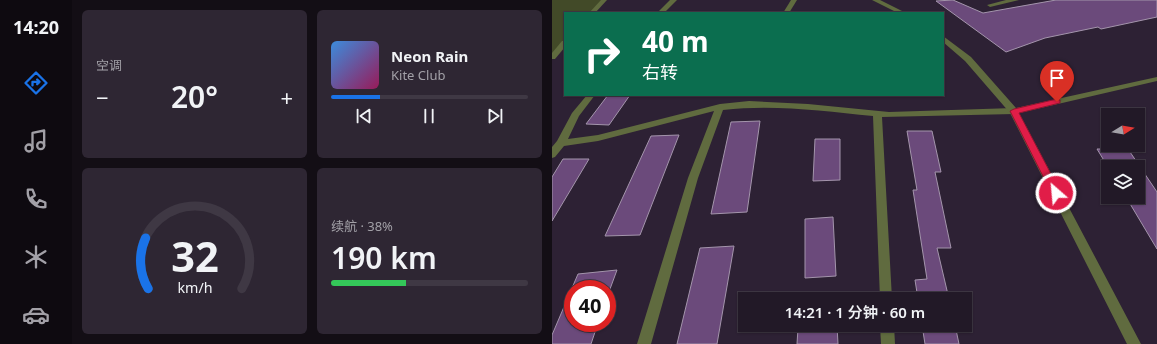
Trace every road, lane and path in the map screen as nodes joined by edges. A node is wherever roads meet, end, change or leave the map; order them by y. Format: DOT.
graph roads {
  1 [pos="604,0"];
  2 [pos="674,0"];
  3 [pos="794,0"];
  4 [pos="875,0"];
  5 [pos="1016,0"];
  6 [pos="990,5"];
  7 [pos="593,12"];
  8 [pos="661,12"];
  9 [pos="787,12"];
  10 [pos="901,12"];
  11 [pos="944,39"];
  12 [pos="564,44"];
  13 [pos="552,57"];
  14 [pos="1157,79"];
  15 [pos="590,96"];
  16 [pos="738,96"];
  17 [pos="733,105"];
  18 [pos="720,107"];
  19 [pos="1014,111"];
  20 [pos="877,114"];
  21 [pos="561,143"];
  22 [pos="552,154"];
  23 [pos="886,292"];
  24 [pos="887,332"];
  25 [pos="644,344"];
  26 [pos="888,344"];
  27 [pos="1134,344"];
  1 -- 7 [label="street"];
  2 -- 8 [label="street"];
  3 -- 9 [label="street"];
  4 -- 10 [label="street"];
  5 -- 6 [label="street"];
  11 -- 19 [label="street"];
  12 -- 13 [label="street"];
  14 -- 19 [label="street"];
  15 -- 21 [label="street"];
  16 -- 17 [label="street"];
  17 -- 18 [label="street"];
  17 -- 20 [label="street"];
  18 -- 21 [label="street"];
  18 -- 25 [label="street"];
  19 -- 20 [label="street"];
  19 -- 27 [label="street"];
  20 -- 23 [label="street"];
  21 -- 22 [label="street"];
  24 -- 26 [label="street"];
}
